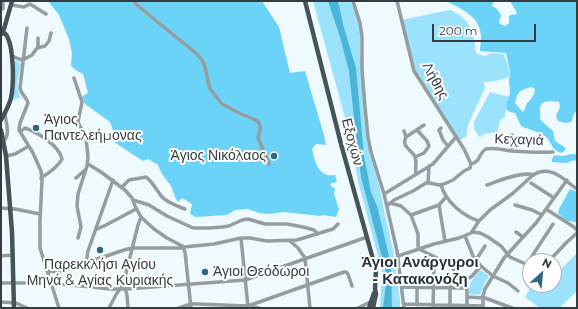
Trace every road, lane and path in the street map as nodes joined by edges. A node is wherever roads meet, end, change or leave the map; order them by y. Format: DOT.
graph roads {
  1 [pos="3,1"];
  2 [pos="134,1"];
  3 [pos="305,1"];
  4 [pos="353,1"];
  5 [pos="397,1"];
  6 [pos="11,3"];
  7 [pos="3,9"];
  8 [pos="46,14"];
  9 [pos="27,28"];
  10 [pos="2,33"];
  11 [pos="51,33"];
  12 [pos="38,38"];
  13 [pos="39,48"];
  14 [pos="12,56"];
  15 [pos="24,60"];
  16 [pos="74,78"];
  17 [pos="8,108"];
  18 [pos="1,109"];
  19 [pos="5,114"];
  20 [pos="1,120"];
  21 [pos="424,125"];
  22 [pos="441,128"];
  23 [pos="1,130"];
  24 [pos="417,130"];
  25 [pos="404,131"];
  26 [pos="20,132"];
  27 [pos="512,135"];
  28 [pos="406,137"];
  29 [pos="456,137"];
  30 [pos="3,142"];
  31 [pos="29,146"];
  32 [pos="448,146"];
  33 [pos="512,150"];
  34 [pos="554,152"];
  35 [pos="3,157"];
  36 [pos="415,157"];
  37 [pos="88,164"];
  38 [pos="269,164"];
  39 [pos="471,164"];
  40 [pos="429,166"];
  41 [pos="86,169"];
  42 [pos="416,174"];
  43 [pos="534,175"];
  44 [pos="41,178"];
  45 [pos="76,178"];
  46 [pos="113,180"];
  47 [pos="566,180"];
  48 [pos="428,182"];
  49 [pos="531,183"];
  50 [pos="441,185"];
  51 [pos="486,185"];
  52 [pos="122,187"];
  53 [pos="577,189"];
  54 [pos="384,194"];
  55 [pos="446,197"];
  56 [pos="554,198"];
  57 [pos="133,200"];
  58 [pos="388,205"];
  59 [pos="439,205"];
  60 [pos="516,205"];
  61 [pos="1,208"];
  62 [pos="10,208"];
  63 [pos="136,209"];
  64 [pos="185,209"];
  65 [pos="546,209"];
  66 [pos="40,214"];
  67 [pos="411,215"];
  68 [pos="542,215"];
  69 [pos="141,217"];
  70 [pos="479,222"];
  71 [pos="338,224"];
  72 [pos="553,224"];
  73 [pos="97,229"];
  74 [pos="577,230"];
  75 [pos="472,232"];
  76 [pos="516,232"];
  77 [pos="577,233"];
  78 [pos="318,234"];
  79 [pos="465,236"];
  80 [pos="367,237"];
  81 [pos="523,237"];
  82 [pos="78,238"];
  83 [pos="241,238"];
  84 [pos="290,241"];
  85 [pos="445,241"];
  86 [pos="485,246"];
  87 [pos="183,247"];
  88 [pos="132,248"];
  89 [pos="419,249"];
  90 [pos="535,253"];
  91 [pos="556,253"];
  92 [pos="507,254"];
  93 [pos="13,255"];
  94 [pos="1,256"];
  95 [pos="398,256"];
  96 [pos="305,258"];
  97 [pos="437,258"];
  98 [pos="476,260"];
  99 [pos="522,262"];
  100 [pos="88,263"];
  101 [pos="481,266"];
  102 [pos="47,271"];
  103 [pos="59,272"];
  104 [pos="493,276"];
  105 [pos="433,278"];
  106 [pos="450,278"];
  107 [pos="458,279"];
  108 [pos="467,279"];
  109 [pos="245,280"];
  110 [pos="1,283"];
  111 [pos="14,283"];
  112 [pos="51,283"];
  113 [pos="57,284"];
  114 [pos="123,285"];
  115 [pos="189,285"];
  116 [pos="308,285"];
  117 [pos="352,286"];
  118 [pos="402,287"];
  119 [pos="417,288"];
  120 [pos="433,288"];
  121 [pos="450,288"];
  122 [pos="467,288"];
  123 [pos="119,289"];
  124 [pos="126,289"];
  125 [pos="376,289"];
  126 [pos="518,291"];
  127 [pos="376,297"];
  128 [pos="467,297"];
  129 [pos="483,297"];
  130 [pos="1,302"];
  131 [pos="259,302"];
  132 [pos="371,302"];
  133 [pos="417,305"];
  134 [pos="14,306"];
  135 [pos="191,306"];
  136 [pos="404,306"];
  137 [pos="433,306"];
  138 [pos="248,307"];
  139 [pos="366,307"];
  140 [pos="450,307"];
  141 [pos="467,307"];
  142 [pos="483,307"];
  143 [pos="28,308"];
  144 [pos="59,308"];
  145 [pos="109,308"];
  146 [pos="128,308"];
  147 [pos="179,308"];
  148 [pos="260,308"];
  149 [pos="310,308"];
  150 [pos="358,308"];
  151 [pos="373,308"];
  152 [pos="512,308"];
  1 -- 7 [label="street"];
  2 -- 38 [label="street"];
  3 -- 80 [label="main road, Εξοχών"];
  4 -- 54 [label="street"];
  5 -- 29 [label="street, Λήθης"];
  6 -- 8 [label="street"];
  6 -- 10 [label="main road"];
  9 -- 15 [label="street"];
  10 -- 14 [label="main road"];
  11 -- 13 [label="street"];
  12 -- 13 [label="street"];
  13 -- 15 [label="street"];
  14 -- 15 [label="street"];
  14 -- 17 [label="main road"];
  15 -- 26 [label="street"];
  16 -- 37 [label="street"];
  17 -- 18 [label="street"];
  17 -- 19 [label="main road"];
  19 -- 20 [label="main road"];
  19 -- 30 [label="street"];
  21 -- 24 [label="street"];
  22 -- 32 [label="street"];
  23 -- 30 [label="main road"];
  24 -- 28 [label="street"];
  24 -- 36 [label="street"];
  25 -- 28 [label="street"];
  26 -- 31 [label="street"];
  26 -- 44 [label="street"];
  27 -- 33 [label="street"];
  28 -- 36 [label="street"];
  29 -- 32 [label="street"];
  29 -- 39 [label="street, Λήθης"];
  30 -- 35 [label="main road"];
  31 -- 35 [label="street"];
  31 -- 44 [label="street"];
  32 -- 40 [label="street"];
  33 -- 34 [label="street, Κεχαγιά"];
  33 -- 39 [label="street, Κεχαγιά"];
  35 -- 62 [label="main road"];
  36 -- 42 [label="street"];
  37 -- 41 [label="street"];
  37 -- 46 [label="street"];
  39 -- 50 [label="street, Κεχαγιά"];
  40 -- 42 [label="street"];
  40 -- 48 [label="street"];
  41 -- 45 [label="street"];
  41 -- 82 [label="street"];
  42 -- 54 [label="street"];
  43 -- 47 [label="street"];
  43 -- 51 [label="street"];
  43 -- 70 [label="street"];
  44 -- 66 [label="street"];
  46 -- 52 [label="street"];
  46 -- 73 [label="street"];
  47 -- 53 [label="street"];
  47 -- 56 [label="street"];
  48 -- 50 [label="street"];
  48 -- 58 [label="street"];
  49 -- 56 [label="street"];
  50 -- 55 [label="street"];
  52 -- 57 [label="street"];
  52 -- 64 [label="street"];
  54 -- 58 [label="street"];
  55 -- 59 [label="street"];
  55 -- 70 [label="street"];
  56 -- 65 [label="street"];
  57 -- 63 [label="street"];
  57 -- 78 [label="street"];
  58 -- 67 [label="street"];
  58 -- 95 [label="street"];
  59 -- 67 [label="street"];
  59 -- 85 [label="street"];
  60 -- 68 [label="street"];
  61 -- 62 [label="street"];
  62 -- 66 [label="street"];
  62 -- 93 [label="main road"];
  63 -- 69 [label="street"];
  63 -- 73 [label="street"];
  65 -- 68 [label="street"];
  65 -- 74 [label="street"];
  66 -- 102 [label="street"];
  67 -- 89 [label="street"];
  68 -- 81 [label="street"];
  69 -- 87 [label="street"];
  69 -- 88 [label="street"];
  70 -- 75 [label="street"];
  71 -- 78 [label="street"];
  72 -- 90 [label="street"];
  73 -- 100 [label="street"];
  75 -- 79 [label="street"];
  75 -- 92 [label="street"];
  76 -- 81 [label="street"];
  77 -- 91 [label="street"];
  78 -- 84 [label="street"];
  79 -- 85 [label="street"];
  79 -- 98 [label="street"];
  80 -- 96 [label="street"];
  80 -- 125 [label="main road, Εξοχών"];
  81 -- 92 [label="street"];
  83 -- 84 [label="street"];
  83 -- 87 [label="street"];
  83 -- 109 [label="street"];
  84 -- 96 [label="street"];
  85 -- 89 [label="street"];
  86 -- 98 [label="street"];
  87 -- 88 [label="street"];
  87 -- 115 [label="street"];
  88 -- 100 [label="street"];
  88 -- 114 [label="street"];
  89 -- 95 [label="street"];
  89 -- 97 [label="street"];
  92 -- 99 [label="street"];
  92 -- 104 [label="street"];
  93 -- 94 [label="street"];
  93 -- 111 [label="main road"];
  95 -- 118 [label="street"];
  96 -- 109 [label="street"];
  96 -- 116 [label="street"];
  97 -- 105 [label="street"];
  97 -- 107 [label="street"];
  98 -- 101 [label="street"];
  100 -- 103 [label="street"];
  101 -- 104 [label="street"];
  101 -- 108 [label="street"];
  102 -- 103 [label="street"];
  102 -- 112 [label="street"];
  103 -- 113 [label="street"];
  104 -- 126 [label="street"];
  104 -- 129 [label="street"];
  105 -- 106 [label="street"];
  105 -- 120 [label="street"];
  106 -- 107 [label="street"];
  106 -- 121 [label="street"];
  107 -- 108 [label="street"];
  108 -- 122 [label="street"];
  109 -- 115 [label="street"];
  109 -- 138 [label="street"];
  110 -- 111 [label="street"];
  111 -- 112 [label="street"];
  111 -- 134 [label="main road"];
  112 -- 113 [label="street"];
  112 -- 144 [label="street"];
  113 -- 123 [label="street"];
  114 -- 123 [label="street"];
  114 -- 124 [label="street"];
  115 -- 124 [label="street"];
  115 -- 135 [label="street"];
  116 -- 117 [label="street"];
  116 -- 131 [label="street"];
  116 -- 149 [label="street"];
  118 -- 119 [label="street"];
  118 -- 136 [label="street"];
  119 -- 120 [label="street"];
  119 -- 133 [label="street"];
  120 -- 121 [label="street"];
  120 -- 137 [label="street"];
  121 -- 122 [label="street"];
  121 -- 140 [label="street"];
  122 -- 128 [label="street"];
  123 -- 124 [label="street"];
  123 -- 145 [label="street"];
  124 -- 146 [label="street"];
  125 -- 127 [label="main road, Εξοχών"];
  125 -- 132 [label="main road"];
  127 -- 132 [label="street"];
  127 -- 151 [label="main road, Εξοχών"];
  128 -- 129 [label="street"];
  128 -- 141 [label="street"];
  129 -- 142 [label="street"];
  129 -- 152 [label="street"];
  130 -- 134 [label="street"];
  131 -- 138 [label="street"];
  131 -- 148 [label="street"];
  132 -- 139 [label="main road"];
  133 -- 136 [label="street"];
  133 -- 137 [label="street"];
  134 -- 143 [label="street"];
  135 -- 138 [label="street"];
  135 -- 147 [label="street"];
  137 -- 140 [label="street"];
  138 -- 148 [label="street"];
  139 -- 150 [label="street"];
  140 -- 141 [label="street"];
  141 -- 142 [label="street"];
}
